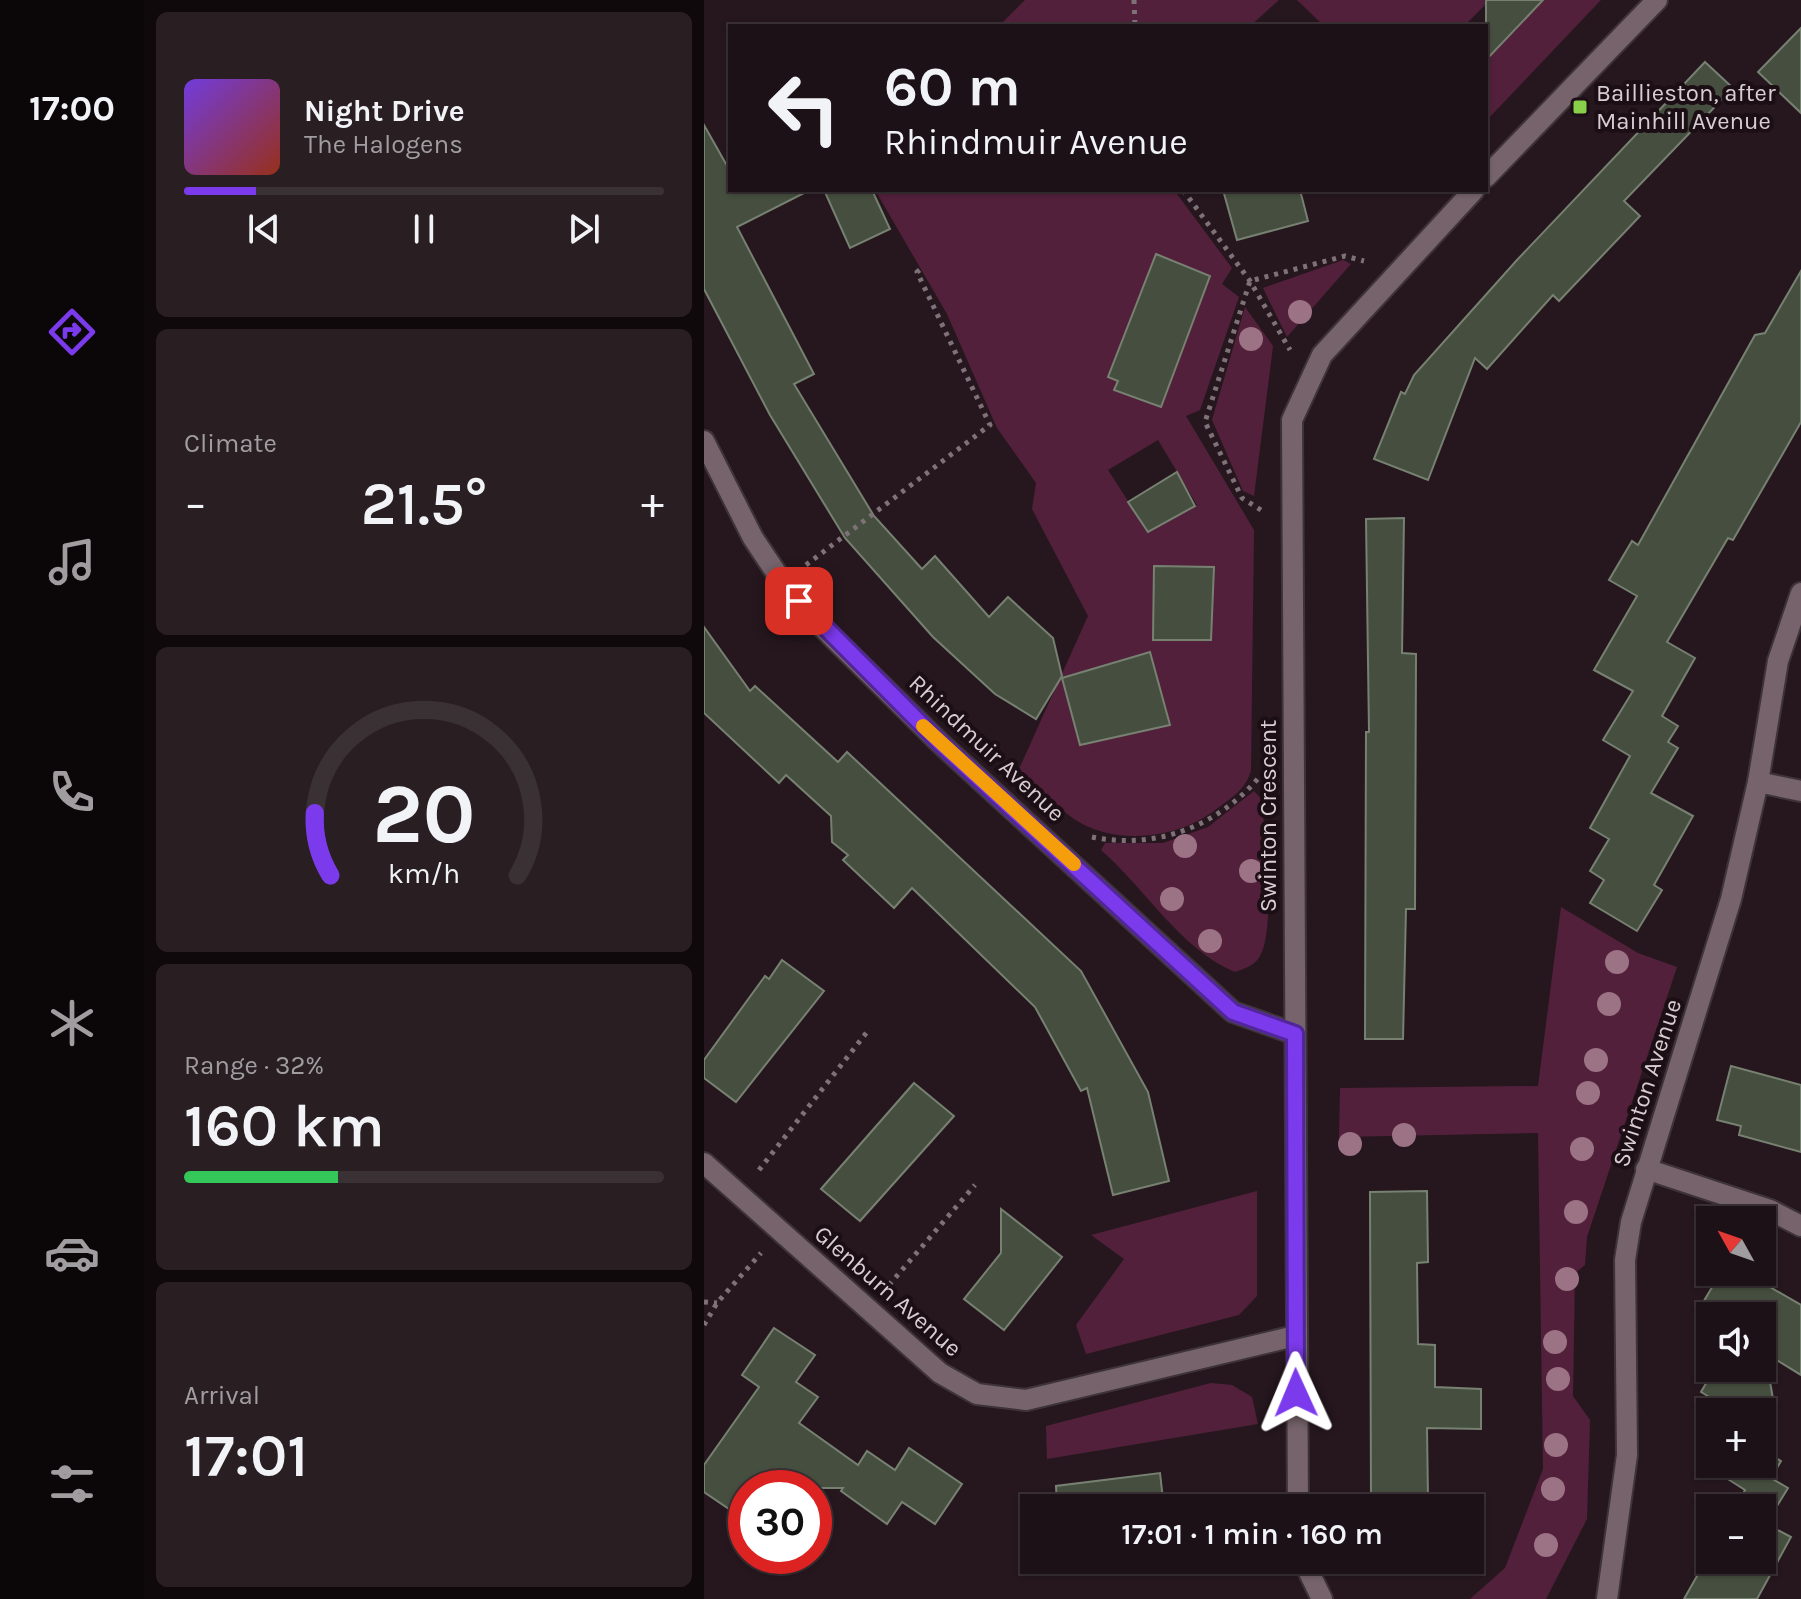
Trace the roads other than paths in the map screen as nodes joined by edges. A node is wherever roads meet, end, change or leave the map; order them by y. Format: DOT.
graph roads {
  1 [pos="1657,0"];
  2 [pos="1488,175"];
  3 [pos="1472,192"];
  4 [pos="704,441"];
  5 [pos="1801,593"];
  6 [pos="1758,782"];
  7 [pos="1801,791"];
  8 [pos="1295,1034"];
  9 [pos="704,1163"];
  10 [pos="1646,1169"];
  11 [pos="1801,1226"];
  12 [pos="1295,1336"];
  13 [pos="1298,1494"];
  14 [pos="1310,1574"];
  15 [pos="1322,1599"];
  16 [pos="1607,1599"];
  1 -- 2 [label="street"];
  3 -- 8 [label="street, Swinton Crescent"];
  4 -- 8 [label="street, Rhindmuir Avenue"];
  5 -- 6 [label="street, Swinton Avenue"];
  6 -- 7 [label="street"];
  6 -- 10 [label="street, Swinton Avenue"];
  8 -- 12 [label="street, Swinton Crescent"];
  9 -- 12 [label="street, Glenburn Avenue"];
  10 -- 11 [label="street"];
  10 -- 16 [label="street, Swinton Avenue"];
  12 -- 13 [label="street, Swinton Crescent"];
  14 -- 15 [label="street"];
}
